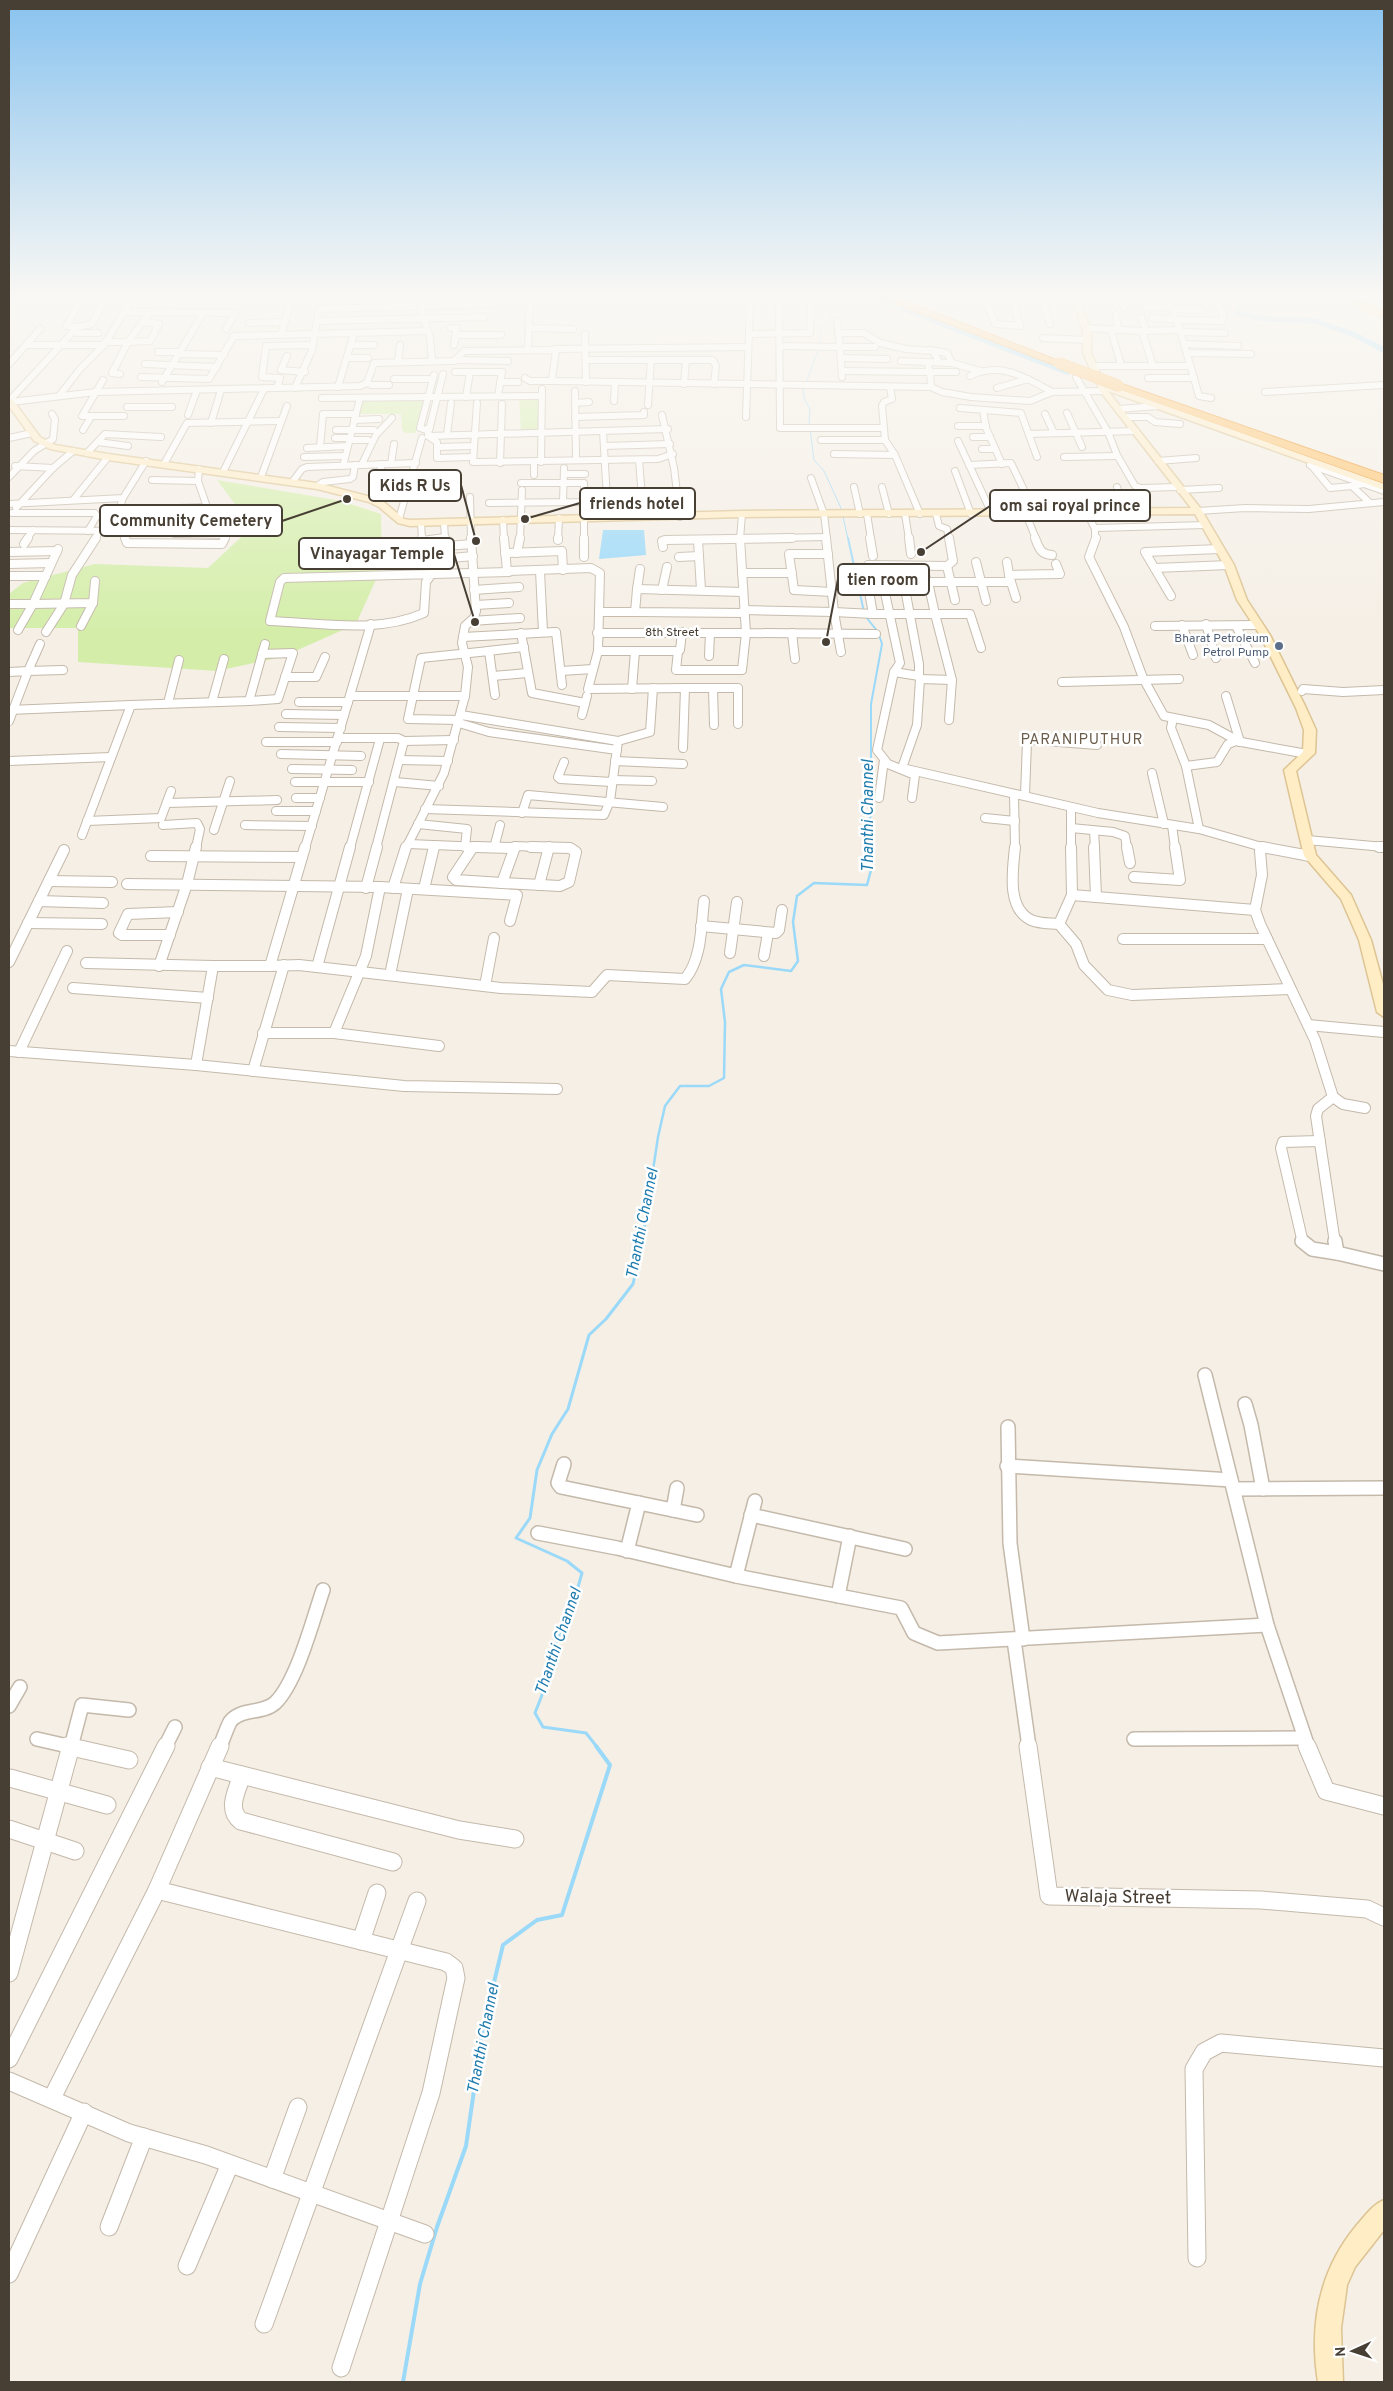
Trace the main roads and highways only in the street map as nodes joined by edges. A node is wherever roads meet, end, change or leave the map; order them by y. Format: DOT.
graph roads {
  1 [pos="1186,408"];
  2 [pos="1191,408"];
  3 [pos="1384,473"];
  4 [pos="1384,479"];
  1 -- 4 [label="highway"];
  2 -- 3 [label="highway"];
}
